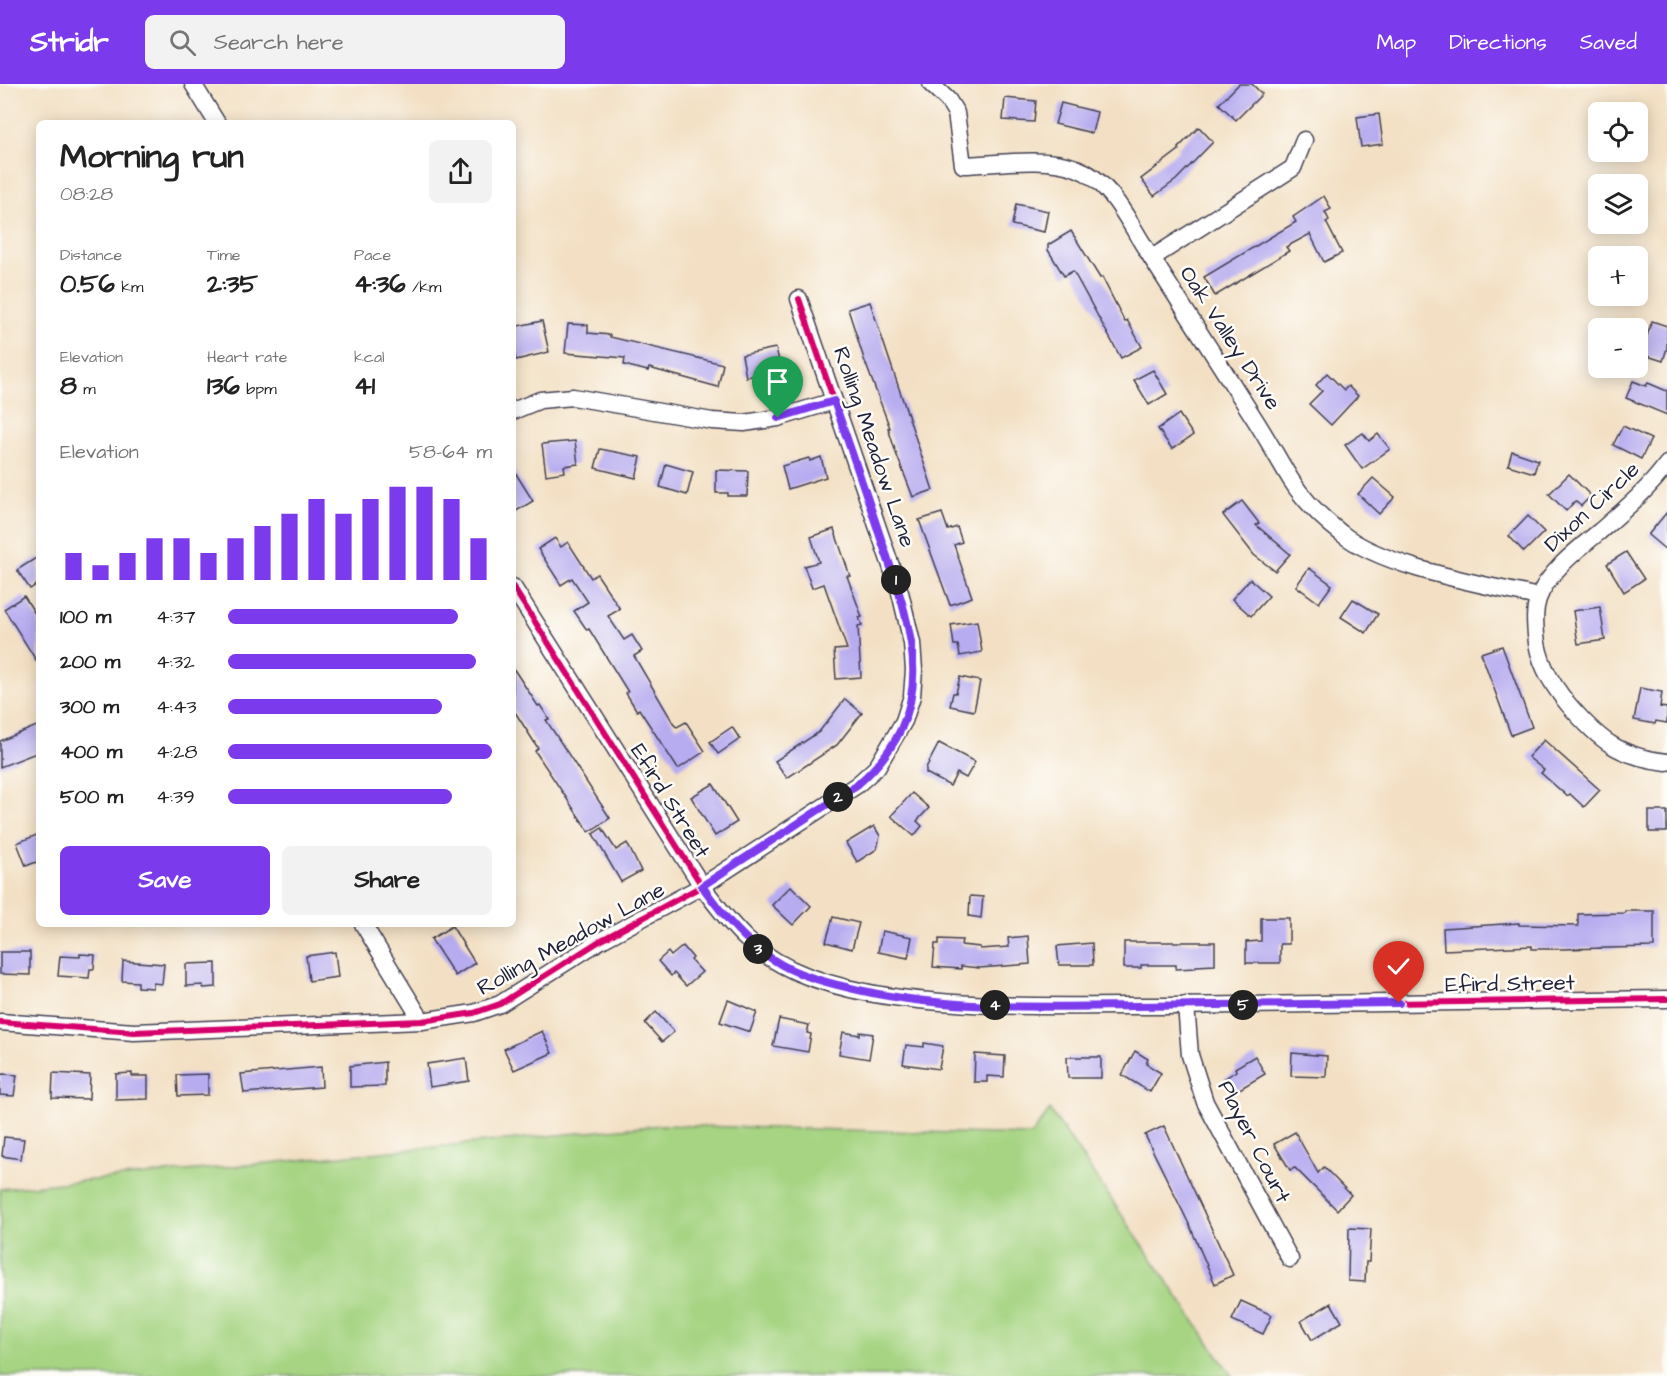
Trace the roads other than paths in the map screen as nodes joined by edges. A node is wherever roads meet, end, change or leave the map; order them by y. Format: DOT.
graph roads {
  1 [pos="193,84"];
  2 [pos="931,84"];
  3 [pos="215,120"];
  4 [pos="1304,140"];
  5 [pos="1152,258"];
  6 [pos="799,299"];
  7 [pos="834,401"];
  8 [pos="516,410"];
  9 [pos="1667,464"];
  10 [pos="516,592"];
  11 [pos="1538,597"];
  12 [pos="1667,762"];
  13 [pos="702,886"];
  14 [pos="365,927"];
  15 [pos="1667,999"];
  16 [pos="1186,1005"];
  17 [pos="422,1021"];
  18 [pos="0,1022"];
  19 [pos="1290,1259"];
  1 -- 3 [label="street"];
  2 -- 5 [label="street, Oak Valley Drive"];
  4 -- 5 [label="street"];
  5 -- 11 [label="street, Oak Valley Drive"];
  6 -- 7 [label="street, Rolling Meadow Lane"];
  7 -- 8 [label="street"];
  7 -- 13 [label="street, Rolling Meadow Lane"];
  9 -- 11 [label="street, Dixon Circle"];
  10 -- 13 [label="street, Efird Street"];
  11 -- 12 [label="street"];
  13 -- 16 [label="street, Efird Street"];
  13 -- 17 [label="street, Rolling Meadow Lane"];
  14 -- 17 [label="street"];
  15 -- 16 [label="street, Efird Street"];
  16 -- 19 [label="street, Player Court"];
  17 -- 18 [label="street, Rolling Meadow Lane"];
}
